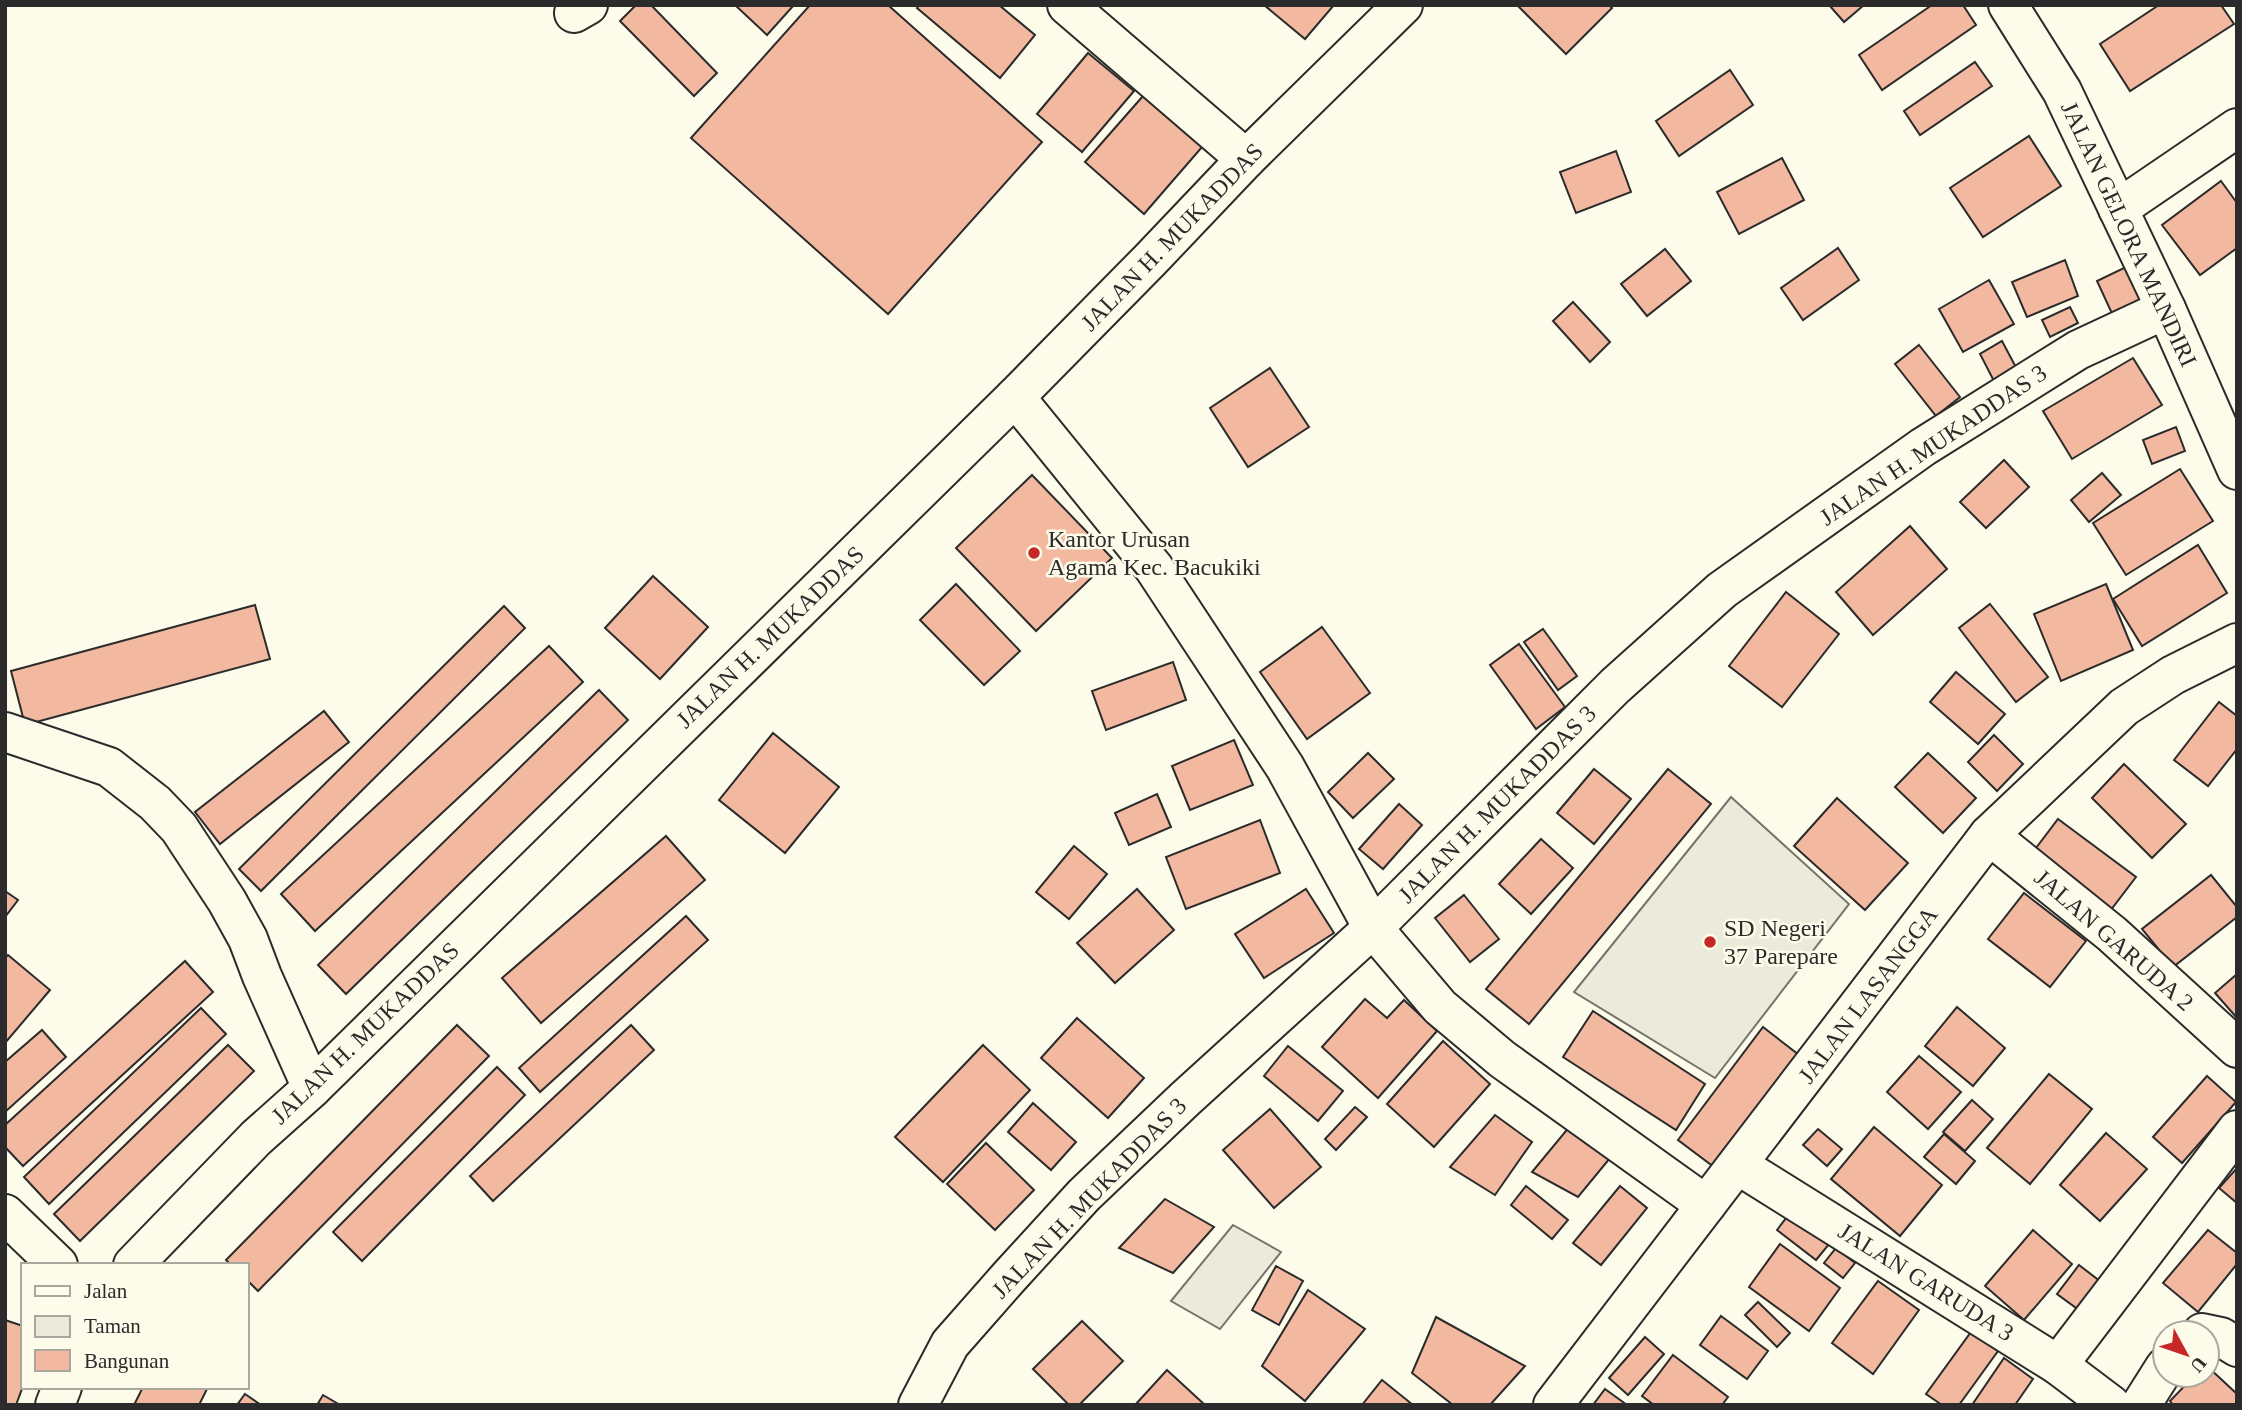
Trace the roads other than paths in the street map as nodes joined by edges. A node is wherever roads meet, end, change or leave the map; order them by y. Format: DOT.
graph roads {
  1 [pos="1067,5"];
  2 [pos="1403,5"];
  3 [pos="2008,5"];
  4 [pos="2237,128"];
  5 [pos="1246,159"];
  6 [pos="2118,209"];
  7 [pos="2166,309"];
  8 [pos="1015,397"];
  9 [pos="2237,470"];
  10 [pos="2237,643"];
  11 [pos="5,732"];
  12 [pos="1989,835"];
  13 [pos="1373,928"];
  14 [pos="2237,1048"];
  15 [pos="312,1088"];
  16 [pos="2237,1130"];
  17 [pos="1738,1165"];
  18 [pos="1706,1205"];
  19 [pos="5,1214"];
  20 [pos="56,1263"];
  21 [pos="135,1263"];
  22 [pos="2221,1336"];
  23 [pos="2237,1347"];
  24 [pos="2058,1365"];
  25 [pos="2151,1389"];
  26 [pos="918,1405"];
  27 [pos="1553,1405"];
  28 [pos="2111,1405"];
  29 [pos="2141,1405"];
  1 -- 5 [label="street"];
  2 -- 5 [label="street, JALAN H. MUKADDAS"];
  3 -- 6 [label="street, JALAN GELORA MANDIRI"];
  4 -- 6 [label="street"];
  5 -- 8 [label="street, JALAN H. MUKADDAS"];
  6 -- 7 [label="street, JALAN GELORA MANDIRI"];
  7 -- 9 [label="street, JALAN GELORA MANDIRI"];
  7 -- 13 [label="street, JALAN H. MUKADDAS 3"];
  8 -- 13 [label="street"];
  8 -- 15 [label="street, JALAN H. MUKADDAS"];
  10 -- 12 [label="street, JALAN LASANGGA"];
  11 -- 15 [label="street"];
  12 -- 14 [label="street, JALAN GARUDA 2"];
  12 -- 17 [label="street, JALAN LASANGGA"];
  13 -- 18 [label="street"];
  13 -- 26 [label="street, JALAN H. MUKADDAS 3"];
  15 -- 21 [label="street, JALAN H. MUKADDAS"];
  16 -- 24 [label="street"];
  17 -- 18 [label="street, JALAN LASANGGA"];
  17 -- 24 [label="street, JALAN GARUDA 3"];
  18 -- 27 [label="street, JALAN LASANGGA"];
  19 -- 20 [label="street"];
  22 -- 23 [label="street"];
  24 -- 28 [label="street, JALAN GARUDA 3"];
  25 -- 29 [label="street"];
}
